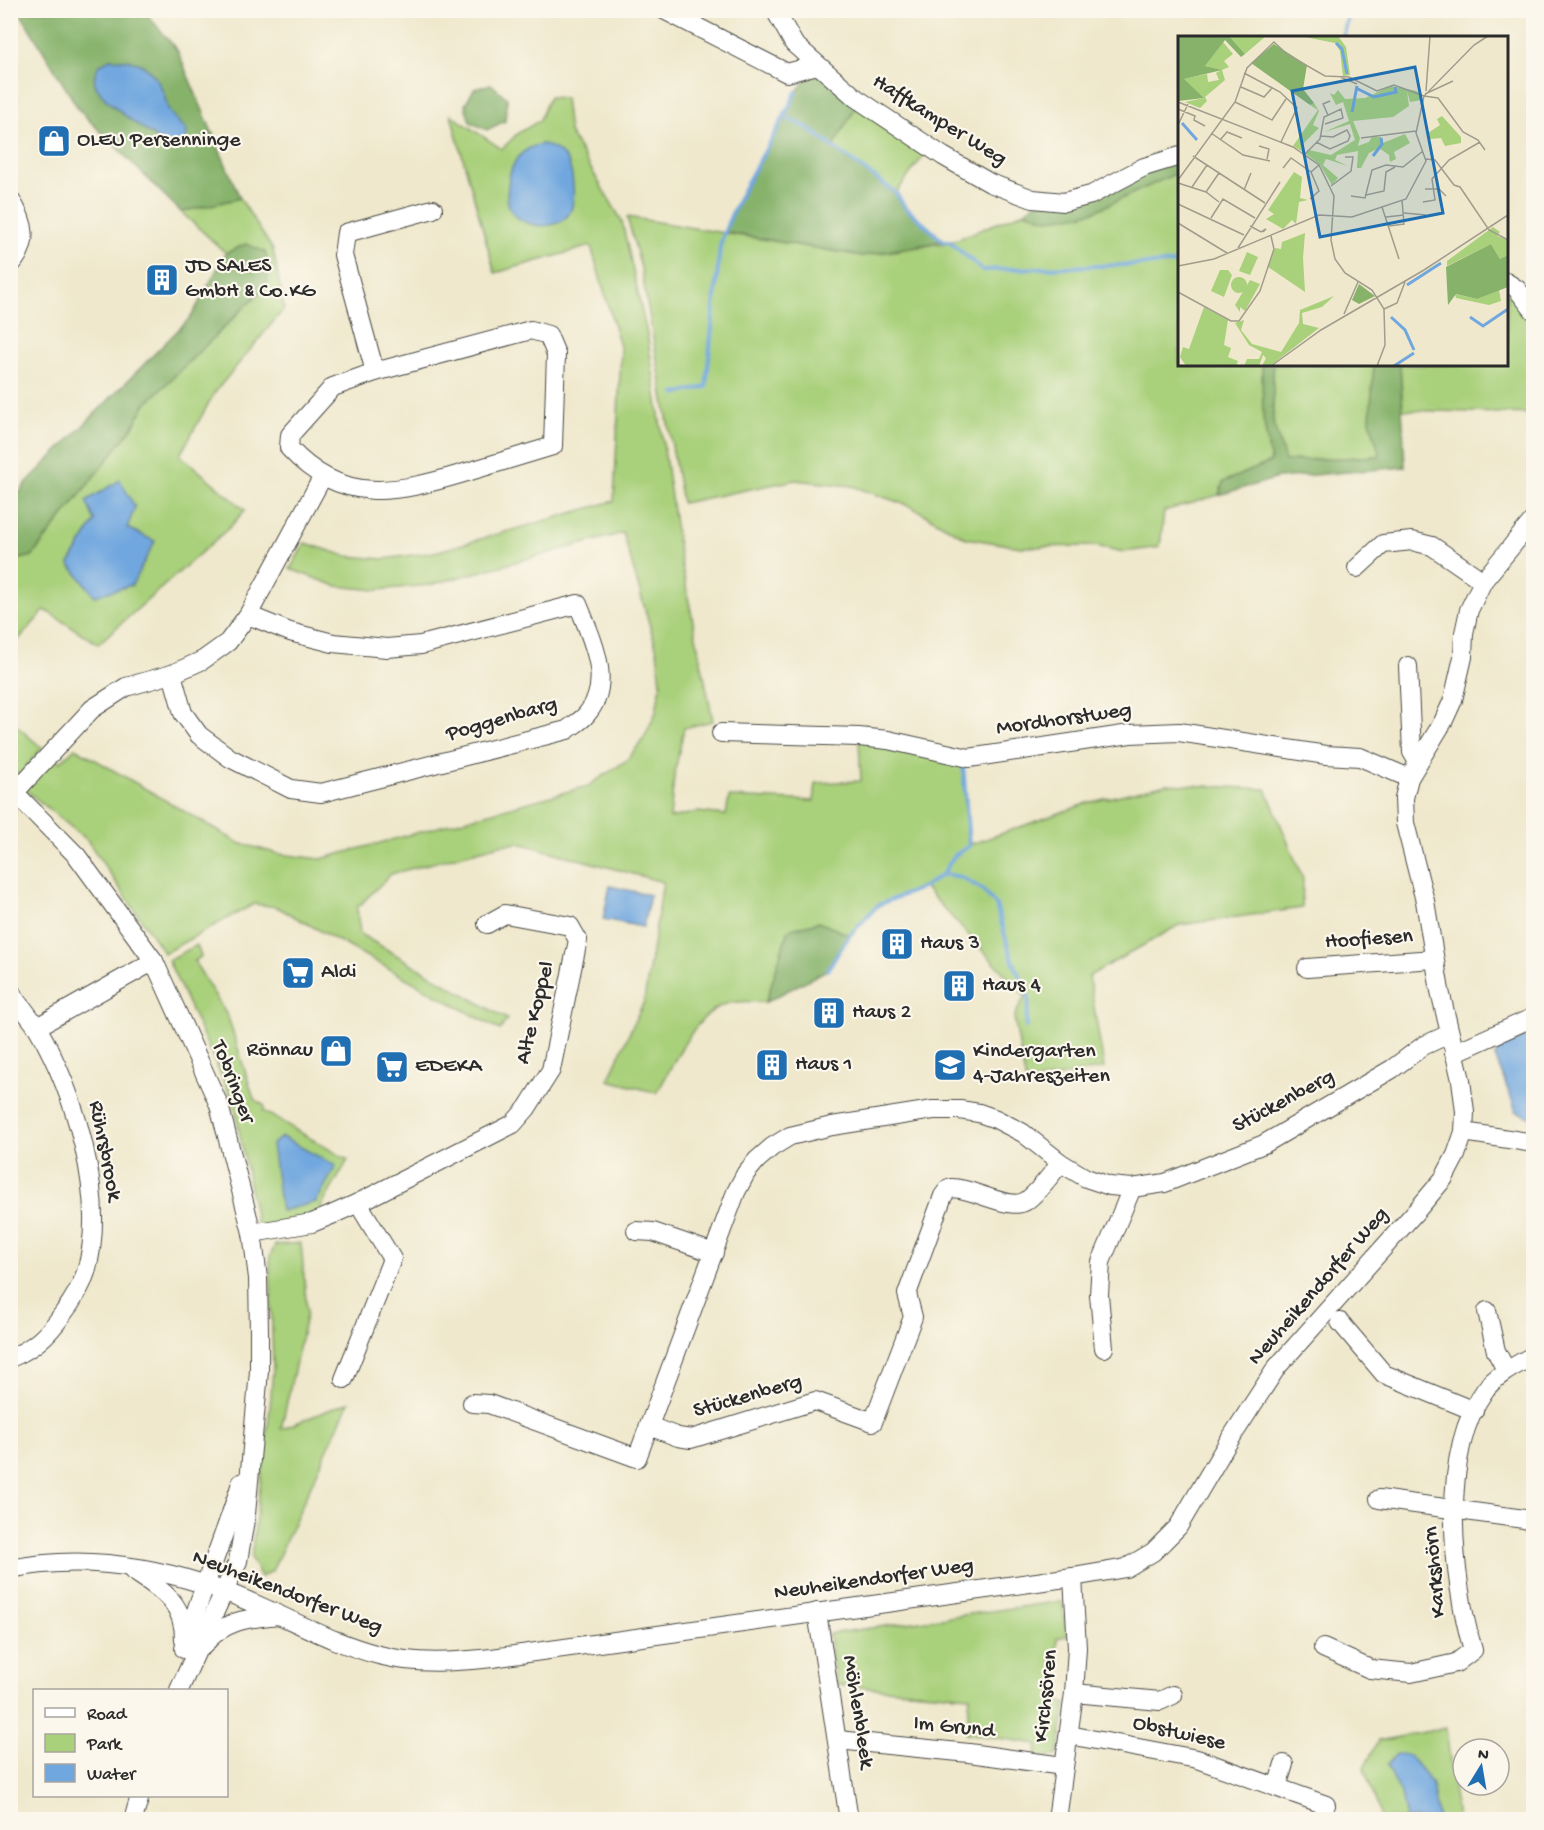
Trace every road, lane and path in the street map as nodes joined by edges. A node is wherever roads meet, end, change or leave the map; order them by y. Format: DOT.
graph roads {
  1 [pos="664,10"];
  2 [pos="775,10"];
  3 [pos="817,65"];
  4 [pos="1178,156"];
  5 [pos="10,199"];
  6 [pos="433,209"];
  7 [pos="10,266"];
  8 [pos="1508,283"];
  9 [pos="1533,310"];
  10 [pos="375,372"];
  11 [pos="323,476"];
  12 [pos="1533,519"];
  13 [pos="1357,568"];
  14 [pos="1484,581"];
  15 [pos="248,615"];
  16 [pos="1408,666"];
  17 [pos="172,674"];
  18 [pos="721,733"];
  19 [pos="1414,770"];
  20 [pos="13,790"];
  21 [pos="487,924"];
  22 [pos="1434,959"];
  23 [pos="154,961"];
  24 [pos="1307,968"];
  25 [pos="10,991"];
  26 [pos="1533,1017"];
  27 [pos="37,1027"];
  28 [pos="1449,1034"];
  29 [pos="1454,1053"];
  30 [pos="1464,1132"];
  31 [pos="1533,1143"];
  32 [pos="1061,1162"];
  33 [pos="1132,1188"];
  34 [pos="358,1203"];
  35 [pos="636,1231"];
  36 [pos="252,1233"];
  37 [pos="714,1253"];
  38 [pos="1487,1311"];
  39 [pos="1340,1322"];
  40 [pos="1104,1348"];
  41 [pos="1533,1355"];
  42 [pos="10,1358"];
  43 [pos="1506,1370"];
  44 [pos="344,1379"];
  45 [pos="472,1403"];
  46 [pos="1474,1411"];
  47 [pos="649,1426"];
  48 [pos="251,1450"];
  49 [pos="1379,1499"];
  50 [pos="1455,1509"];
  51 [pos="1533,1522"];
  52 [pos="129,1567"];
  53 [pos="10,1569"];
  54 [pos="1074,1577"];
  55 [pos="204,1583"];
  56 [pos="224,1590"];
  57 [pos="817,1612"];
  58 [pos="279,1615"];
  59 [pos="1323,1648"];
  60 [pos="188,1655"];
  61 [pos="172,1689"];
  62 [pos="178,1689"];
  63 [pos="1074,1693"];
  64 [pos="1173,1695"];
  65 [pos="1068,1735"];
  66 [pos="838,1740"];
  67 [pos="1284,1764"];
  68 [pos="1064,1766"];
  69 [pos="1277,1787"];
  70 [pos="140,1797"];
  71 [pos="1326,1805"];
  72 [pos="133,1820"];
  73 [pos="849,1820"];
  74 [pos="1057,1820"];
  1 -- 3 [label="street"];
  2 -- 3 [label="street, Haffkamper Weg"];
  3 -- 4 [label="street, Haffkamper Weg"];
  5 -- 7 [label="street"];
  6 -- 10 [label="street"];
  8 -- 9 [label="street"];
  10 -- 11 [label="street"];
  10 -- 11 [label="street"];
  11 -- 15 [label="street"];
  12 -- 14 [label="street, Neuheikendorfer Weg"];
  13 -- 14 [label="street"];
  14 -- 19 [label="street, Neuheikendorfer Weg"];
  15 -- 17 [label="street"];
  15 -- 17 [label="street, Poggenbarg"];
  16 -- 19 [label="street"];
  17 -- 20 [label="street"];
  18 -- 19 [label="street, Mordhorstweg"];
  19 -- 22 [label="street, Neuheikendorfer Weg"];
  20 -- 23 [label="street, Tobringer"];
  21 -- 34 [label="street, Alte Koppel"];
  22 -- 24 [label="street, Hoofiesen"];
  22 -- 28 [label="street, Neuheikendorfer Weg"];
  23 -- 27 [label="street"];
  23 -- 36 [label="street, Tobringer"];
  25 -- 27 [label="street, Rührsbrook"];
  26 -- 29 [label="street"];
  27 -- 42 [label="street, Rührsbrook"];
  28 -- 29 [label="street, Neuheikendorfer Weg"];
  28 -- 33 [label="street, Stückenberg"];
  29 -- 30 [label="street, Neuheikendorfer Weg"];
  30 -- 31 [label="street"];
  30 -- 54 [label="street, Neuheikendorfer Weg"];
  32 -- 33 [label="street, Stückenberg"];
  32 -- 37 [label="street, Stückenberg"];
  32 -- 47 [label="street, Stückenberg"];
  33 -- 40 [label="street"];
  34 -- 36 [label="street, Alte Koppel"];
  34 -- 44 [label="street"];
  35 -- 37 [label="street"];
  36 -- 48 [label="street, Tobringer"];
  37 -- 47 [label="street, Stückenberg"];
  38 -- 43 [label="street"];
  39 -- 46 [label="street"];
  41 -- 43 [label="street, Karkshörn"];
  43 -- 46 [label="street, Karkshörn"];
  45 -- 47 [label="street, Stückenberg"];
  46 -- 50 [label="street, Karkshörn"];
  48 -- 55 [label="street, Tobringer"];
  48 -- 56 [label="street, Tobringer"];
  49 -- 50 [label="street, Karkshörn"];
  50 -- 51 [label="street, Karkshörn"];
  50 -- 59 [label="street, Karkshörn"];
  52 -- 53 [label="street, Neuheikendorfer Weg"];
  52 -- 55 [label="street, Neuheikendorfer Weg"];
  52 -- 60 [label="street"];
  54 -- 57 [label="street, Neuheikendorfer Weg"];
  54 -- 63 [label="street, Kirchsören"];
  55 -- 56 [label="street, Neuheikendorfer Weg"];
  55 -- 60 [label="street, Tobringer"];
  56 -- 58 [label="street, Neuheikendorfer Weg"];
  56 -- 60 [label="street, Tobringer"];
  57 -- 58 [label="street, Neuheikendorfer Weg"];
  57 -- 66 [label="street, Möhlenbleek"];
  58 -- 60 [label="street"];
  60 -- 61 [label="street"];
  60 -- 62 [label="street"];
  63 -- 64 [label="street"];
  63 -- 65 [label="street, Kirchsören"];
  65 -- 68 [label="street, Kirchsören"];
  65 -- 69 [label="street, Obstwiese"];
  66 -- 68 [label="street, Im Grund"];
  66 -- 73 [label="street, Möhlenbleek"];
  67 -- 69 [label="street"];
  68 -- 74 [label="street, Kirchsören"];
  69 -- 71 [label="street, Obstwiese"];
  70 -- 72 [label="street"];
}
